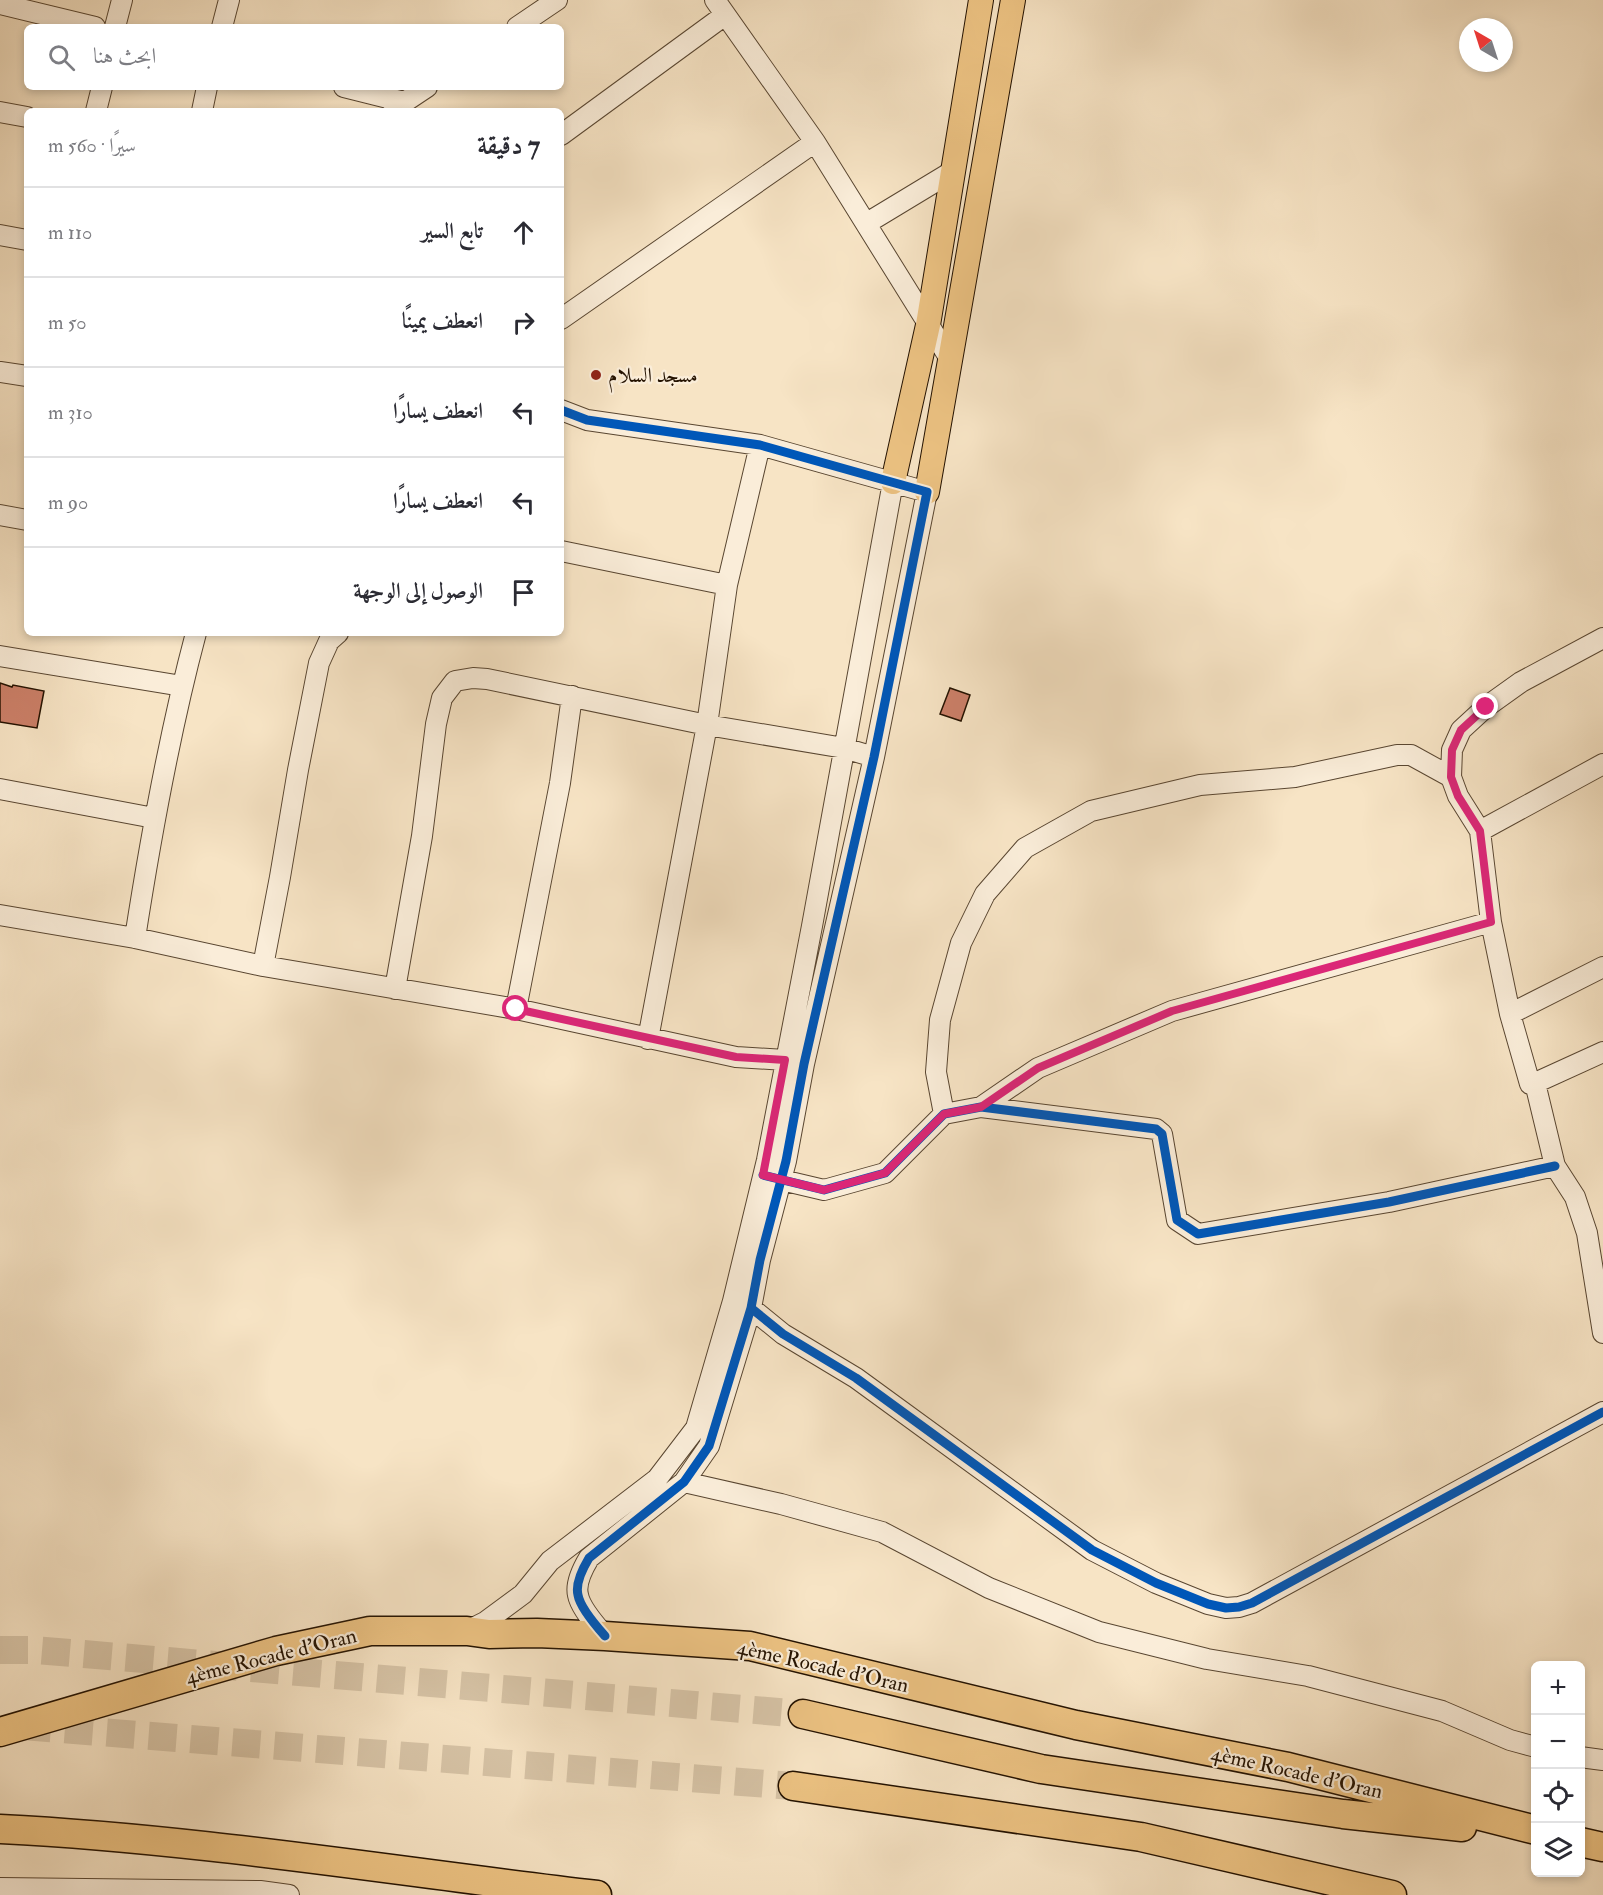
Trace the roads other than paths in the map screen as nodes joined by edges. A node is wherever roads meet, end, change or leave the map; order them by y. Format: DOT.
graph roads {
  1 [pos="122,0"];
  2 [pos="229,0"];
  3 [pos="556,0"];
  4 [pos="981,0"];
  5 [pos="1013,0"];
  6 [pos="0,4"];
  7 [pos="720,7"];
  8 [pos="83,24"];
  9 [pos="116,24"];
  10 [pos="223,24"];
  11 [pos="521,24"];
  12 [pos="101,90"];
  13 [pos="206,90"];
  14 [pos="353,90"];
  15 [pos="422,90"];
  16 [pos="398,106"];
  17 [pos="97,108"];
  18 [pos="203,108"];
  19 [pos="0,112"];
  20 [pos="24,116"];
  21 [pos="564,133"];
  22 [pos="815,142"];
  23 [pos="953,171"];
  24 [pos="867,223"];
  25 [pos="0,235"];
  26 [pos="24,239"];
  27 [pos="564,317"];
  28 [pos="928,325"];
  29 [pos="950,359"];
  30 [pos="0,372"];
  31 [pos="24,376"];
  32 [pos="564,411"];
  33 [pos="760,445"];
  34 [pos="893,483"];
  35 [pos="927,492"];
  36 [pos="0,515"];
  37 [pos="24,519"];
  38 [pos="564,552"];
  39 [pos="727,585"];
  40 [pos="195,636"];
  41 [pos="334,636"];
  42 [pos="1603,638"];
  43 [pos="0,656"];
  44 [pos="182,686"];
  45 [pos="572,696"];
  46 [pos="707,724"];
  47 [pos="844,748"];
  48 [pos="874,758"];
  49 [pos="1603,764"];
  50 [pos="1451,777"];
  51 [pos="0,789"];
  52 [pos="154,818"];
  53 [pos="1480,831"];
  54 [pos="0,915"];
  55 [pos="1491,922"];
  56 [pos="135,938"];
  57 [pos="263,966"];
  58 [pos="1603,967"];
  59 [pos="395,989"];
  60 [pos="516,1009"];
  61 [pos="1510,1014"];
  62 [pos="648,1039"];
  63 [pos="1603,1052"];
  64 [pos="795,1062"];
  65 [pos="1535,1083"];
  66 [pos="981,1107"];
  67 [pos="944,1114"];
  68 [pos="1556,1166"];
  69 [pos="772,1178"];
  70 [pos="1595,1230"];
  71 [pos="751,1308"];
  72 [pos="1603,1333"];
  73 [pos="1603,1412"];
  74 [pos="657,1479"];
  75 [pos="679,1487"];
  76 [pos="467,1631"];
  77 [pos="605,1636"];
  78 [pos="803,1714"];
  79 [pos="0,1732"];
  80 [pos="1531,1746"];
  81 [pos="1585,1758"];
  82 [pos="1603,1760"];
  83 [pos="793,1786"];
  84 [pos="0,1829"];
  85 [pos="1531,1832"];
  86 [pos="1531,1833"];
  87 [pos="1585,1843"];
  88 [pos="1603,1847"];
  89 [pos="0,1888"];
  90 [pos="471,1888"];
  91 [pos="514,1890"];
  92 [pos="289,1895"];
  93 [pos="597,1895"];
  94 [pos="1392,1895"];
  1 -- 9 [label="street"];
  2 -- 10 [label="street"];
  3 -- 11 [label="street"];
  4 -- 23 [label="main road"];
  5 -- 29 [label="main road"];
  6 -- 8 [label="street"];
  7 -- 21 [label="street"];
  7 -- 22 [label="street"];
  12 -- 17 [label="street"];
  13 -- 18 [label="street"];
  14 -- 16 [label="street"];
  15 -- 16 [label="street"];
  19 -- 20 [label="street"];
  22 -- 24 [label="street"];
  22 -- 27 [label="street"];
  23 -- 24 [label="street"];
  23 -- 28 [label="main road"];
  24 -- 28 [label="street"];
  25 -- 26 [label="street"];
  28 -- 29 [label="street"];
  28 -- 34 [label="main road"];
  29 -- 35 [label="main road"];
  30 -- 31 [label="street"];
  32 -- 33 [label="street"];
  33 -- 34 [label="street"];
  33 -- 39 [label="street"];
  34 -- 35 [label="street"];
  34 -- 47 [label="street"];
  35 -- 48 [label="street"];
  36 -- 37 [label="street"];
  38 -- 39 [label="street"];
  39 -- 46 [label="street"];
  40 -- 44 [label="street"];
  41 -- 57 [label="street"];
  42 -- 50 [label="street"];
  43 -- 44 [label="street"];
  44 -- 52 [label="street"];
  45 -- 46 [label="street"];
  45 -- 59 [label="street"];
  45 -- 60 [label="street"];
  46 -- 47 [label="street"];
  46 -- 62 [label="street"];
  47 -- 48 [label="street"];
  47 -- 64 [label="street"];
  48 -- 64 [label="street"];
  49 -- 53 [label="street"];
  50 -- 53 [label="street"];
  50 -- 67 [label="street"];
  51 -- 52 [label="street"];
  52 -- 56 [label="street"];
  53 -- 55 [label="street"];
  54 -- 56 [label="street"];
  55 -- 61 [label="street"];
  55 -- 66 [label="street"];
  56 -- 57 [label="street"];
  57 -- 59 [label="street"];
  58 -- 61 [label="street"];
  59 -- 60 [label="street"];
  60 -- 62 [label="street"];
  61 -- 65 [label="street"];
  62 -- 64 [label="street"];
  63 -- 65 [label="street"];
  64 -- 69 [label="street"];
  65 -- 68 [label="street"];
  66 -- 67 [label="street"];
  66 -- 68 [label="street"];
  67 -- 69 [label="street"];
  68 -- 70 [label="street"];
  69 -- 71 [label="street"];
  69 -- 74 [label="street"];
  70 -- 72 [label="street"];
  71 -- 73 [label="street"];
  71 -- 75 [label="street"];
  74 -- 75 [label="street"];
  74 -- 76 [label="street"];
  75 -- 77 [label="street"];
  75 -- 80 [label="street"];
  76 -- 77 [label="highway, 4ème Rocade d'Oran"];
  76 -- 79 [label="highway, 4ème Rocade d'Oran"];
  77 -- 85 [label="highway, 4ème Rocade d'Oran"];
  78 -- 86 [label="highway"];
  81 -- 82 [label="street"];
  83 -- 94 [label="highway"];
  84 -- 90 [label="highway"];
  87 -- 88 [label="highway"];
  89 -- 92 [label="street"];
  90 -- 91 [label="highway"];
  91 -- 93 [label="highway"];
}
